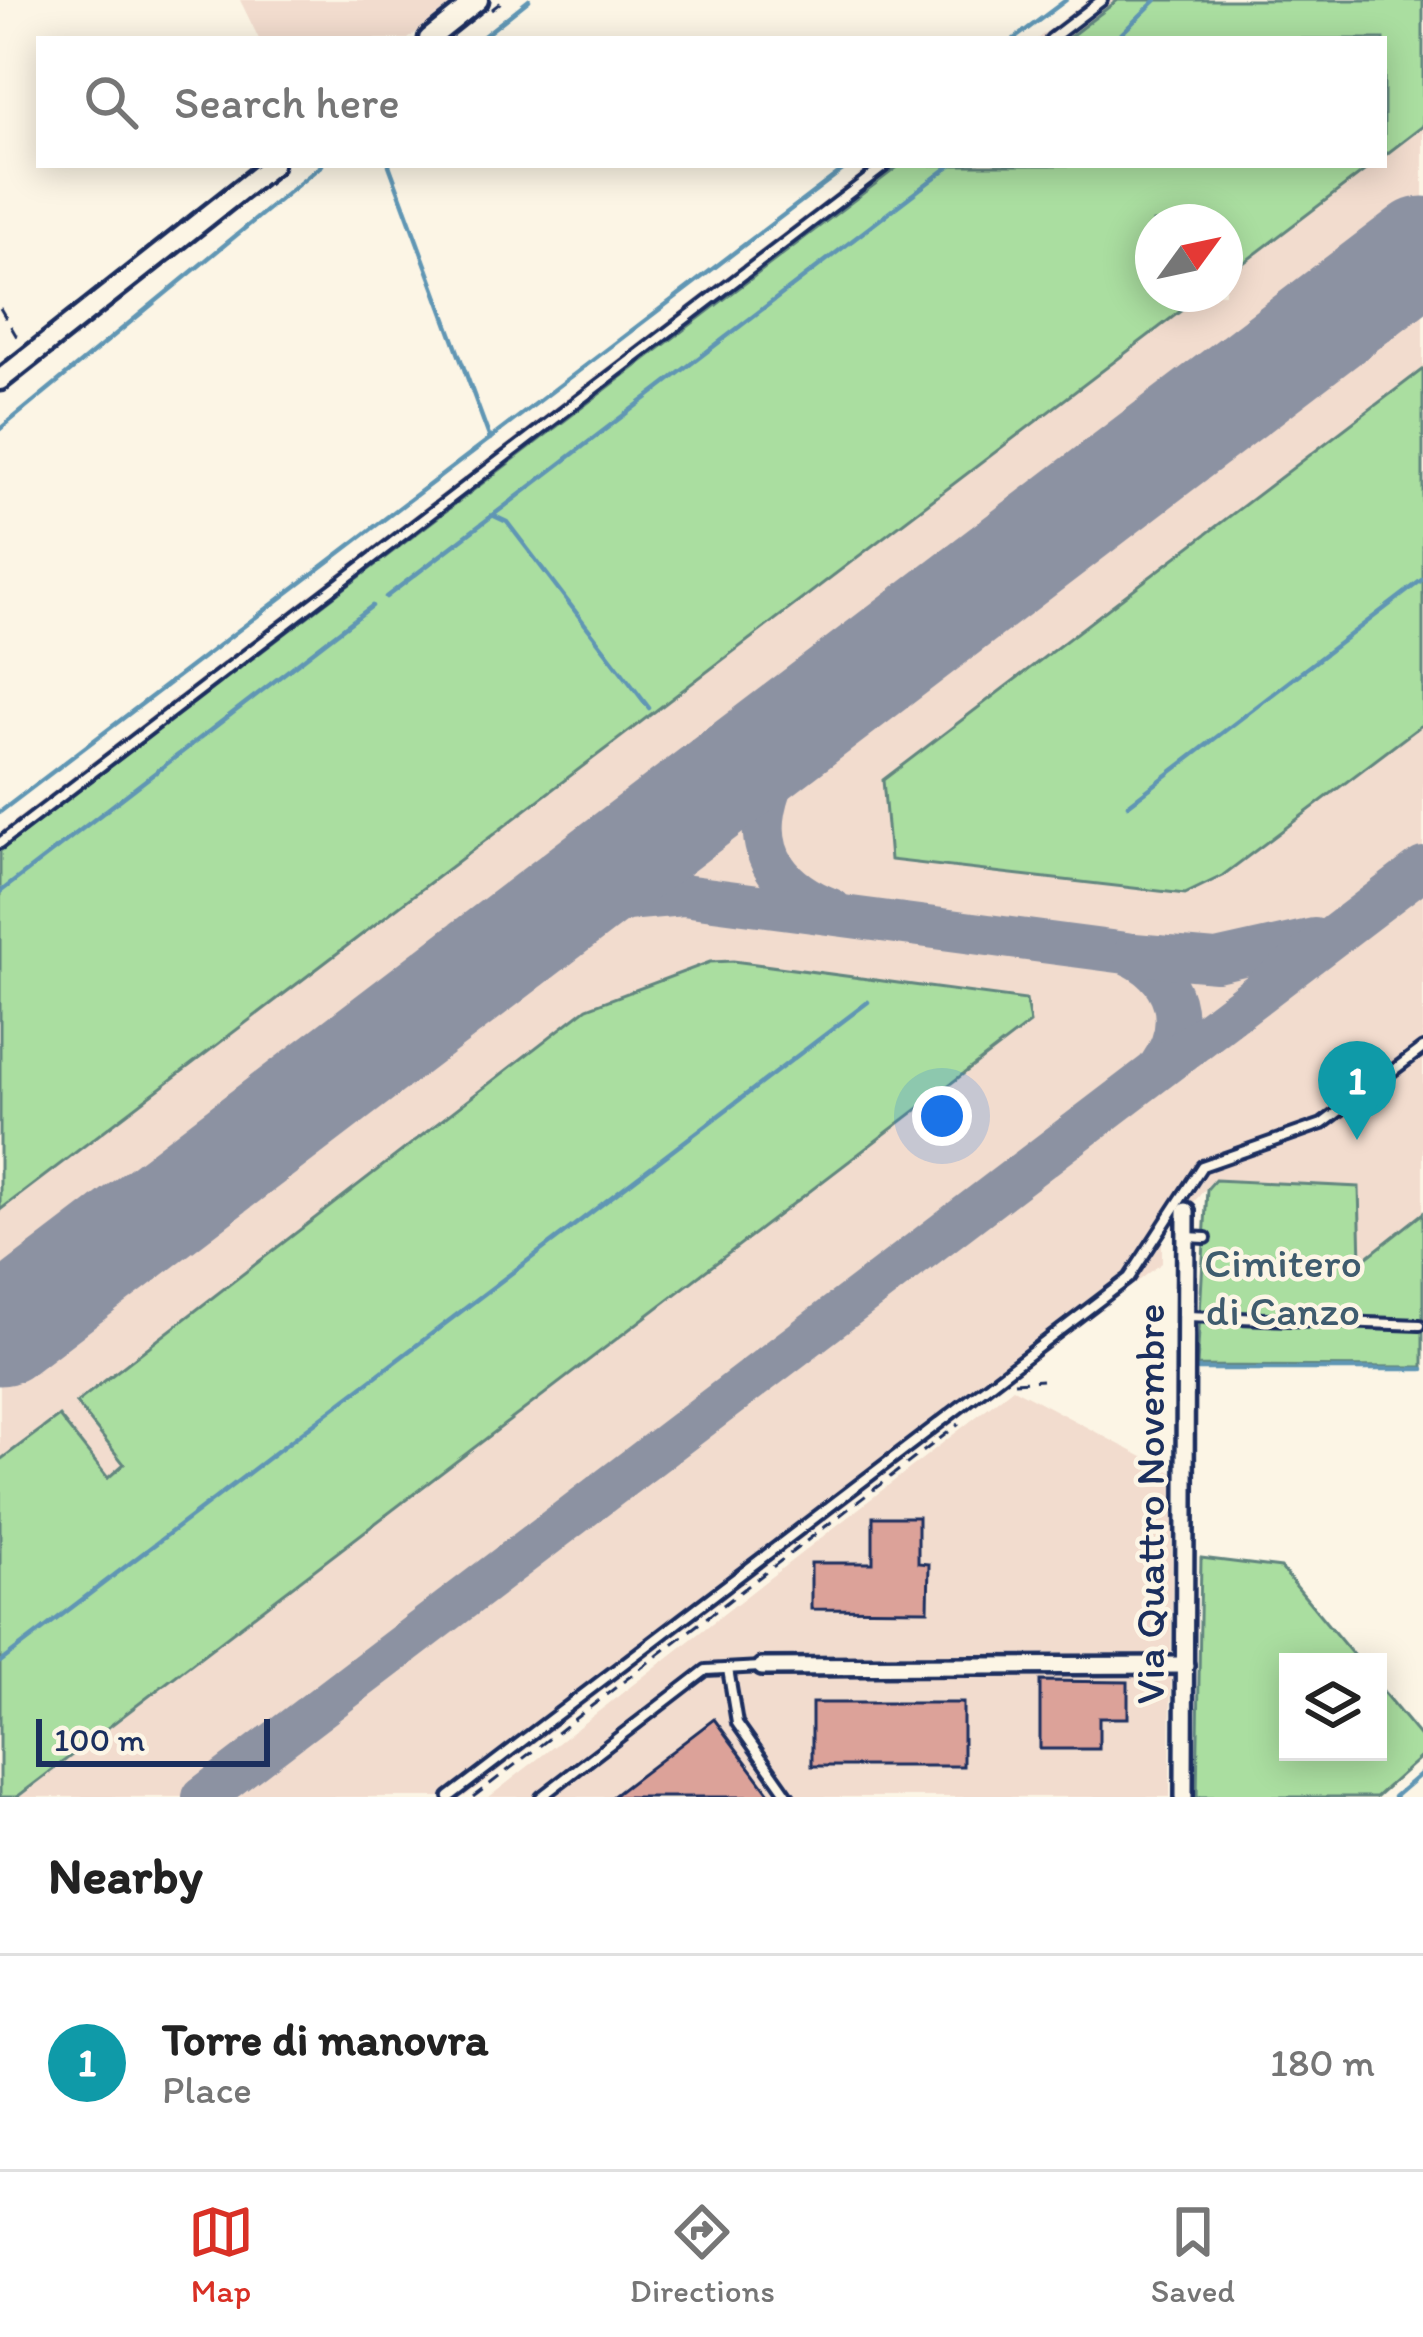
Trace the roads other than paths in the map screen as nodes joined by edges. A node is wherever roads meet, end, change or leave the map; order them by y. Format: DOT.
graph roads {
  1 [pos="478,0"];
  2 [pos="1102,0"];
  3 [pos="433,36"];
  4 [pos="1055,36"];
  5 [pos="268,168"];
  6 [pos="882,168"];
  7 [pos="0,380"];
  8 [pos="0,843"];
  9 [pos="1423,1048"];
  10 [pos="1180,1206"];
  11 [pos="1186,1238"];
  12 [pos="1206,1238"];
  13 [pos="1186,1316"];
  14 [pos="1420,1324"];
  15 [pos="1185,1665"];
  16 [pos="762,1667"];
  17 [pos="728,1669"];
  18 [pos="448,1797"];
  19 [pos="541,1797"];
  20 [pos="789,1797"];
  21 [pos="1184,1797"];
  1 -- 3 [label="street"];
  2 -- 4 [label="lane"];
  5 -- 7 [label="street"];
  6 -- 8 [label="lane"];
  9 -- 10 [label="lane"];
  10 -- 11 [label="street, Via Quattro Novembre"];
  10 -- 18 [label="lane"];
  11 -- 12 [label="lane"];
  11 -- 13 [label="street, Via Quattro Novembre"];
  13 -- 14 [label="lane"];
  13 -- 15 [label="street, Via Quattro Novembre"];
  15 -- 16 [label="street"];
  15 -- 21 [label="street, Via Quattro Novembre"];
  16 -- 17 [label="lane"];
  17 -- 19 [label="lane"];
  17 -- 20 [label="lane"];
}
